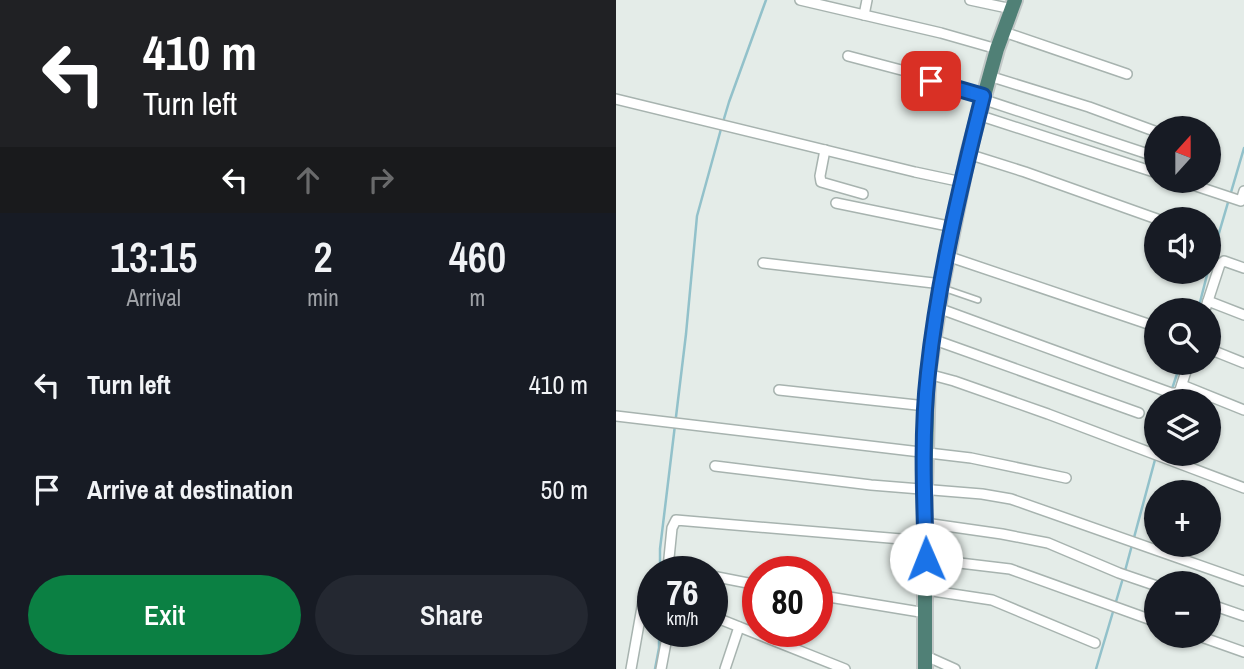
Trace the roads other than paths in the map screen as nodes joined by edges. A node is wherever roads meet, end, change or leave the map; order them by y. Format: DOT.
graph roads {
  1 [pos="800,0"];
  2 [pos="867,0"];
  3 [pos="970,0"];
  4 [pos="1014,5"];
  5 [pos="864,15"];
  6 [pos="1004,32"];
  7 [pos="997,49"];
  8 [pos="848,56"];
  9 [pos="1127,74"];
  10 [pos="989,76"];
  11 [pos="983,98"];
  12 [pos="616,99"];
  13 [pos="978,115"];
  14 [pos="1144,127"];
  15 [pos="825,150"];
  16 [pos="1144,153"];
  17 [pos="968,154"];
  18 [pos="1144,169"];
  19 [pos="962,182"];
  20 [pos="1215,193"];
  21 [pos="863,194"];
  22 [pos="1241,200"];
  23 [pos="836,203"];
  24 [pos="1144,214"];
  25 [pos="953,227"];
  26 [pos="947,256"];
  27 [pos="763,263"];
  28 [pos="1244,268"];
  29 [pos="941,286"];
  30 [pos="1208,298"];
  31 [pos="978,300"];
  32 [pos="937,308"];
  33 [pos="1221,309"];
  34 [pos="1244,315"];
  35 [pos="1144,323"];
  36 [pos="932,339"];
  37 [pos="1221,354"];
  38 [pos="1244,363"];
  39 [pos="928,373"];
  40 [pos="1185,375"];
  41 [pos="1182,384"];
  42 [pos="779,390"];
  43 [pos="926,406"];
  44 [pos="1244,410"];
  45 [pos="1139,413"];
  46 [pos="616,416"];
  47 [pos="925,452"];
  48 [pos="715,466"];
  49 [pos="1066,478"];
  50 [pos="1244,488"];
  51 [pos="925,490"];
  52 [pos="925,523"];
  53 [pos="925,541"];
  54 [pos="669,556"];
  55 [pos="926,559"];
  56 [pos="1244,581"];
  57 [pos="1144,582"];
  58 [pos="926,590"];
  59 [pos="833,598"];
  60 [pos="1221,608"];
  61 [pos="926,613"];
  62 [pos="1244,616"];
  63 [pos="1144,617"];
  64 [pos="728,623"];
  65 [pos="739,627"];
  66 [pos="637,635"];
  67 [pos="1095,643"];
  68 [pos="1221,644"];
  69 [pos="665,647"];
  70 [pos="1244,652"];
  71 [pos="925,662"];
  72 [pos="841,668"];
  73 [pos="631,669"];
  74 [pos="661,669"];
  75 [pos="725,669"];
  76 [pos="956,669"];
  1 -- 5 [label="street"];
  2 -- 5 [label="street"];
  3 -- 4 [label="street"];
  4 -- 6 [label="highway"];
  5 -- 7 [label="street"];
  6 -- 7 [label="highway"];
  6 -- 9 [label="street"];
  7 -- 10 [label="highway"];
  8 -- 11 [label="street"];
  10 -- 11 [label="highway"];
  10 -- 14 [label="street"];
  11 -- 13 [label="highway"];
  11 -- 16 [label="street"];
  12 -- 15 [label="street"];
  13 -- 17 [label="highway"];
  13 -- 18 [label="street"];
  15 -- 19 [label="street"];
  15 -- 21 [label="street"];
  17 -- 19 [label="highway"];
  17 -- 24 [label="street"];
  19 -- 25 [label="highway"];
  20 -- 22 [label="street"];
  23 -- 25 [label="street"];
  25 -- 26 [label="highway"];
  26 -- 29 [label="highway"];
  26 -- 35 [label="street"];
  27 -- 29 [label="street"];
  28 -- 30 [label="street"];
  29 -- 31 [label="lane"];
  29 -- 32 [label="highway"];
  32 -- 36 [label="highway"];
  32 -- 41 [label="street"];
  33 -- 34 [label="street"];
  36 -- 39 [label="highway"];
  36 -- 45 [label="street"];
  37 -- 38 [label="street"];
  39 -- 43 [label="highway"];
  39 -- 50 [label="street"];
  40 -- 41 [label="street"];
  41 -- 44 [label="street"];
  42 -- 43 [label="street"];
  43 -- 47 [label="highway"];
  46 -- 47 [label="street"];
  47 -- 49 [label="street"];
  47 -- 51 [label="highway"];
  48 -- 51 [label="street"];
  51 -- 52 [label="highway"];
  51 -- 56 [label="street"];
  52 -- 53 [label="highway"];
  52 -- 57 [label="street"];
  53 -- 54 [label="street"];
  53 -- 55 [label="highway"];
  55 -- 58 [label="highway"];
  55 -- 63 [label="street"];
  58 -- 61 [label="highway"];
  58 -- 67 [label="street"];
  59 -- 61 [label="street"];
  60 -- 62 [label="street"];
  61 -- 71 [label="highway"];
  64 -- 65 [label="street"];
  65 -- 72 [label="street"];
  65 -- 75 [label="street"];
  66 -- 73 [label="street"];
  68 -- 70 [label="street"];
  69 -- 74 [label="street"];
  71 -- 76 [label="street"];
}
